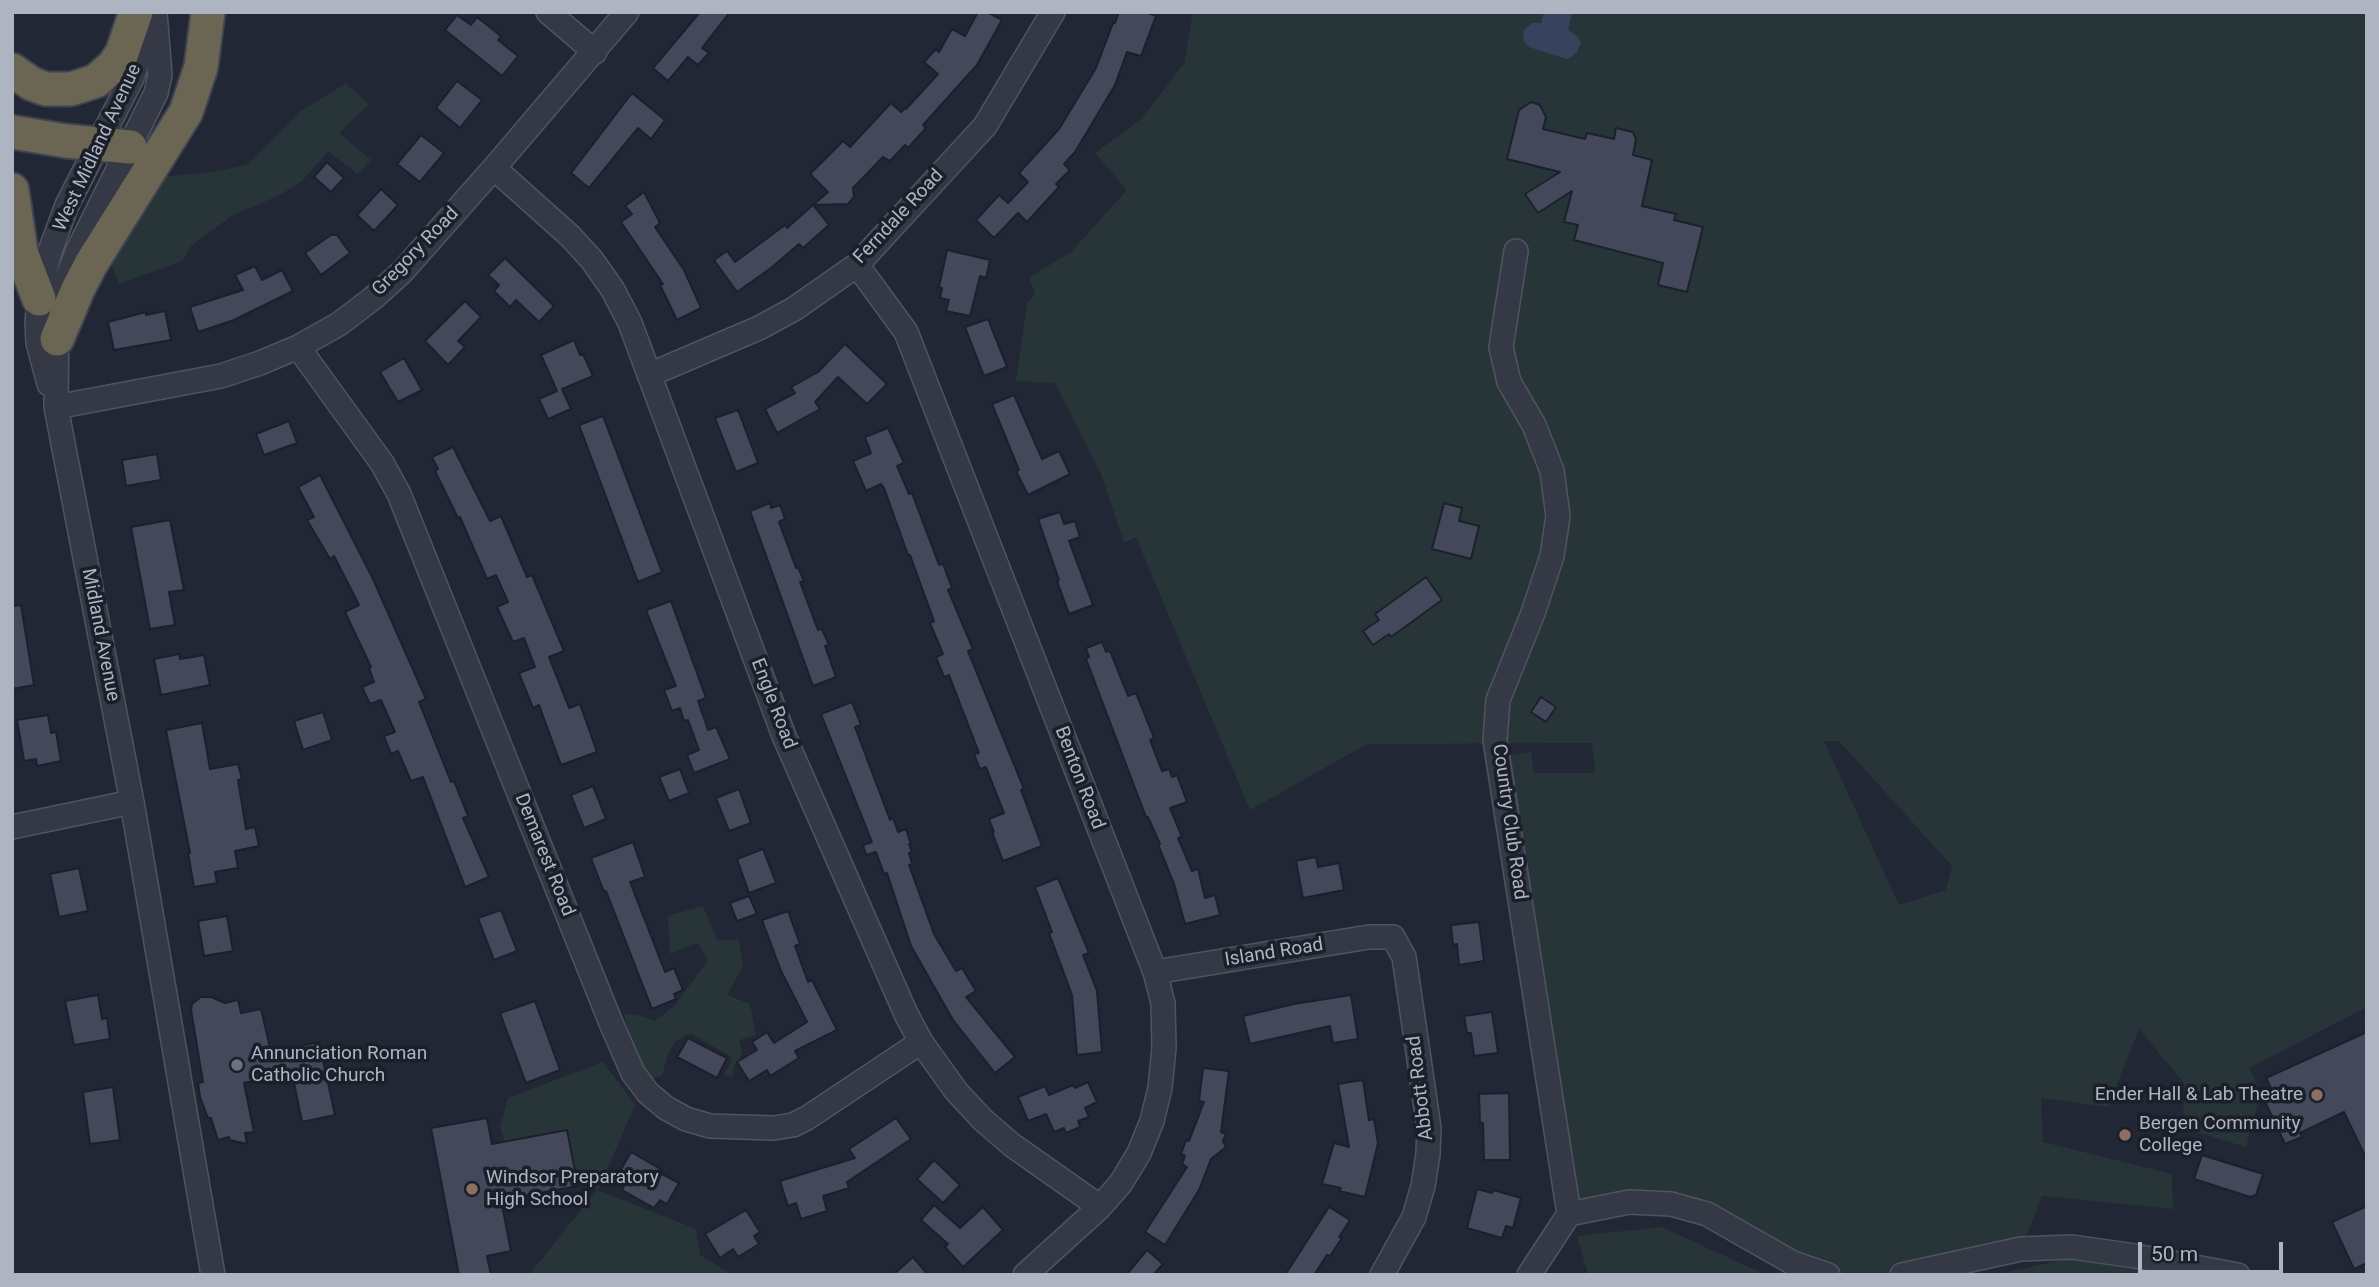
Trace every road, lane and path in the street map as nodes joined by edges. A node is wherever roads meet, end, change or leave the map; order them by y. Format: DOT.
graph roads {
  1 [pos="136,12"];
  2 [pos="155,12"];
  3 [pos="208,12"];
  4 [pos="548,12"];
  5 [pos="627,12"];
  6 [pos="1053,12"];
  7 [pos="595,52"];
  8 [pos="12,70"];
  9 [pos="12,132"];
  10 [pos="115,146"];
  11 [pos="494,168"];
  12 [pos="12,190"];
  13 [pos="1516,251"];
  14 [pos="857,265"];
  15 [pos="39,299"];
  16 [pos="57,339"];
  17 [pos="298,347"];
  18 [pos="649,375"];
  19 [pos="56,407"];
  20 [pos="132,802"];
  21 [pos="12,827"];
  22 [pos="1393,937"];
  23 [pos="1155,972"];
  24 [pos="921,1042"];
  25 [pos="1100,1207"];
  26 [pos="1569,1214"];
  27 [pos="213,1275"];
  28 [pos="1025,1275"];
  29 [pos="1382,1275"];
  30 [pos="1529,1275"];
  31 [pos="1828,1275"];
  32 [pos="1902,1275"];
  33 [pos="2238,1275"];
  1 -- 8 [label="highway"];
  2 -- 10 [label="street, West Midland Avenue"];
  2 -- 10 [label="street, Midland Avenue"];
  3 -- 16 [label="highway"];
  4 -- 7 [label="street"];
  5 -- 7 [label="street, Gregory Road"];
  6 -- 14 [label="street, Ferndale Road"];
  7 -- 11 [label="street, Gregory Road"];
  9 -- 10 [label="highway"];
  10 -- 15 [label="street, West Midland Avenue"];
  10 -- 16 [label="street, Midland Avenue"];
  11 -- 17 [label="street, Gregory Road"];
  11 -- 18 [label="street, Engle Road"];
  12 -- 15 [label="highway"];
  13 -- 26 [label="street, Country Club Road"];
  14 -- 18 [label="street, Ferndale Road"];
  14 -- 23 [label="street, Benton Road"];
  15 -- 19 [label="street, West Midland Avenue"];
  16 -- 19 [label="street, Midland Avenue"];
  17 -- 19 [label="street, Gregory Road"];
  17 -- 24 [label="street, Demarest Road"];
  18 -- 24 [label="street, Engle Road"];
  19 -- 20 [label="street, Midland Avenue"];
  20 -- 21 [label="street"];
  20 -- 27 [label="street, Midland Avenue"];
  22 -- 23 [label="street, Island Road"];
  22 -- 29 [label="street, Abbott Road"];
  23 -- 25 [label="street, Benton Road"];
  24 -- 25 [label="street, Engle Road"];
  25 -- 28 [label="street, Benton Road"];
  26 -- 30 [label="street"];
  26 -- 31 [label="street"];
  32 -- 33 [label="street"];
}
